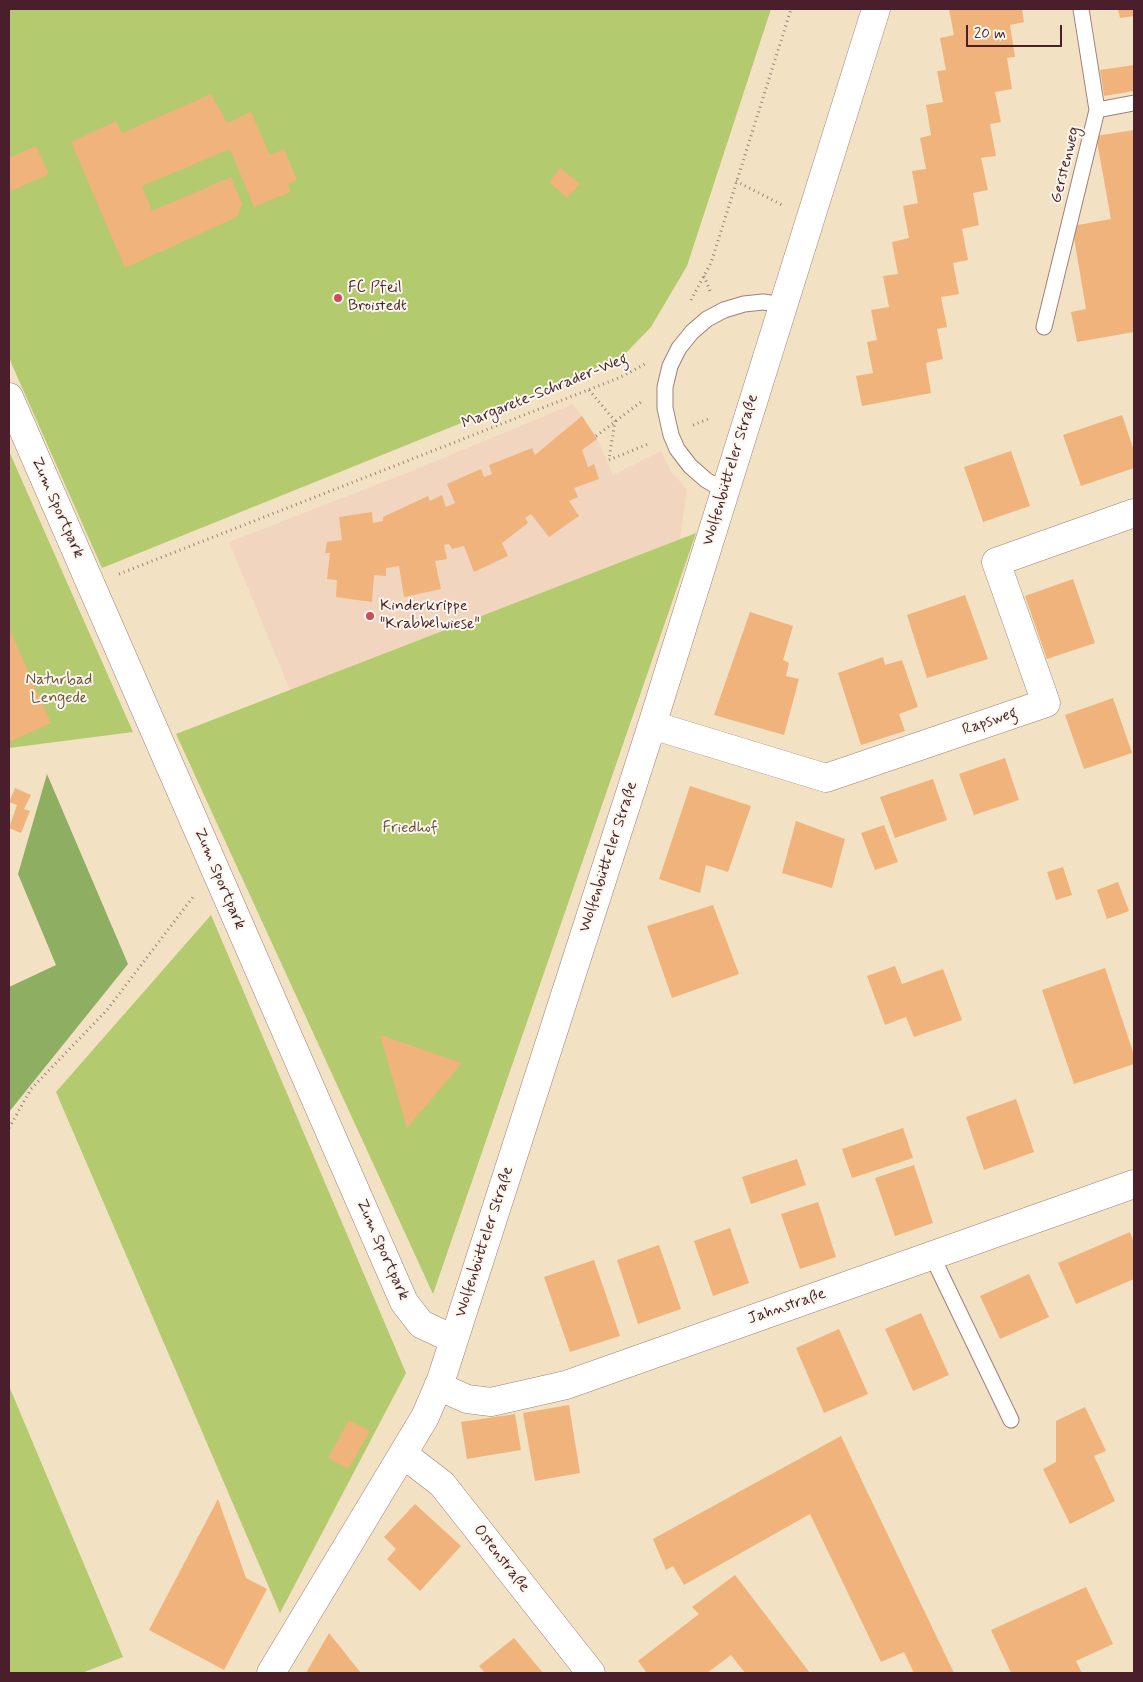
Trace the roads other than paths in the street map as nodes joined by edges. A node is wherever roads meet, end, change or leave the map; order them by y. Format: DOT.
graph roads {
  1 [pos="876,9"];
  2 [pos="1081,9"];
  3 [pos="1134,103"];
  4 [pos="1097,110"];
  5 [pos="784,304"];
  6 [pos="1044,328"];
  7 [pos="9,397"];
  8 [pos="725,491"];
  9 [pos="1134,513"];
  10 [pos="652,725"];
  11 [pos="1134,1184"];
  12 [pos="932,1256"];
  13 [pos="454,1339"];
  14 [pos="438,1386"];
  15 [pos="1011,1420"];
  16 [pos="403,1454"];
  17 [pos="271,1673"];
  18 [pos="591,1673"];
  1 -- 5 [label="street, Wolfenbütteler Straße"];
  2 -- 4 [label="lane, Gerstenweg"];
  3 -- 4 [label="lane"];
  4 -- 6 [label="lane, Gerstenweg"];
  5 -- 8 [label="street, Wolfenbütteler Straße"];
  5 -- 8 [label="lane"];
  7 -- 13 [label="street, Zum Sportpark"];
  8 -- 10 [label="street, Wolfenbütteler Straße"];
  9 -- 10 [label="street, Rapsweg"];
  10 -- 13 [label="street, Wolfenbütteler Straße"];
  11 -- 12 [label="street, Jahnstraße"];
  12 -- 14 [label="street, Jahnstraße"];
  12 -- 15 [label="lane"];
  13 -- 14 [label="street, Wolfenbütteler Straße"];
  14 -- 16 [label="street, Wolfenbütteler Straße"];
  16 -- 17 [label="street, Wolfenbütteler Straße"];
  16 -- 18 [label="street, Ostenstraße"];
}
